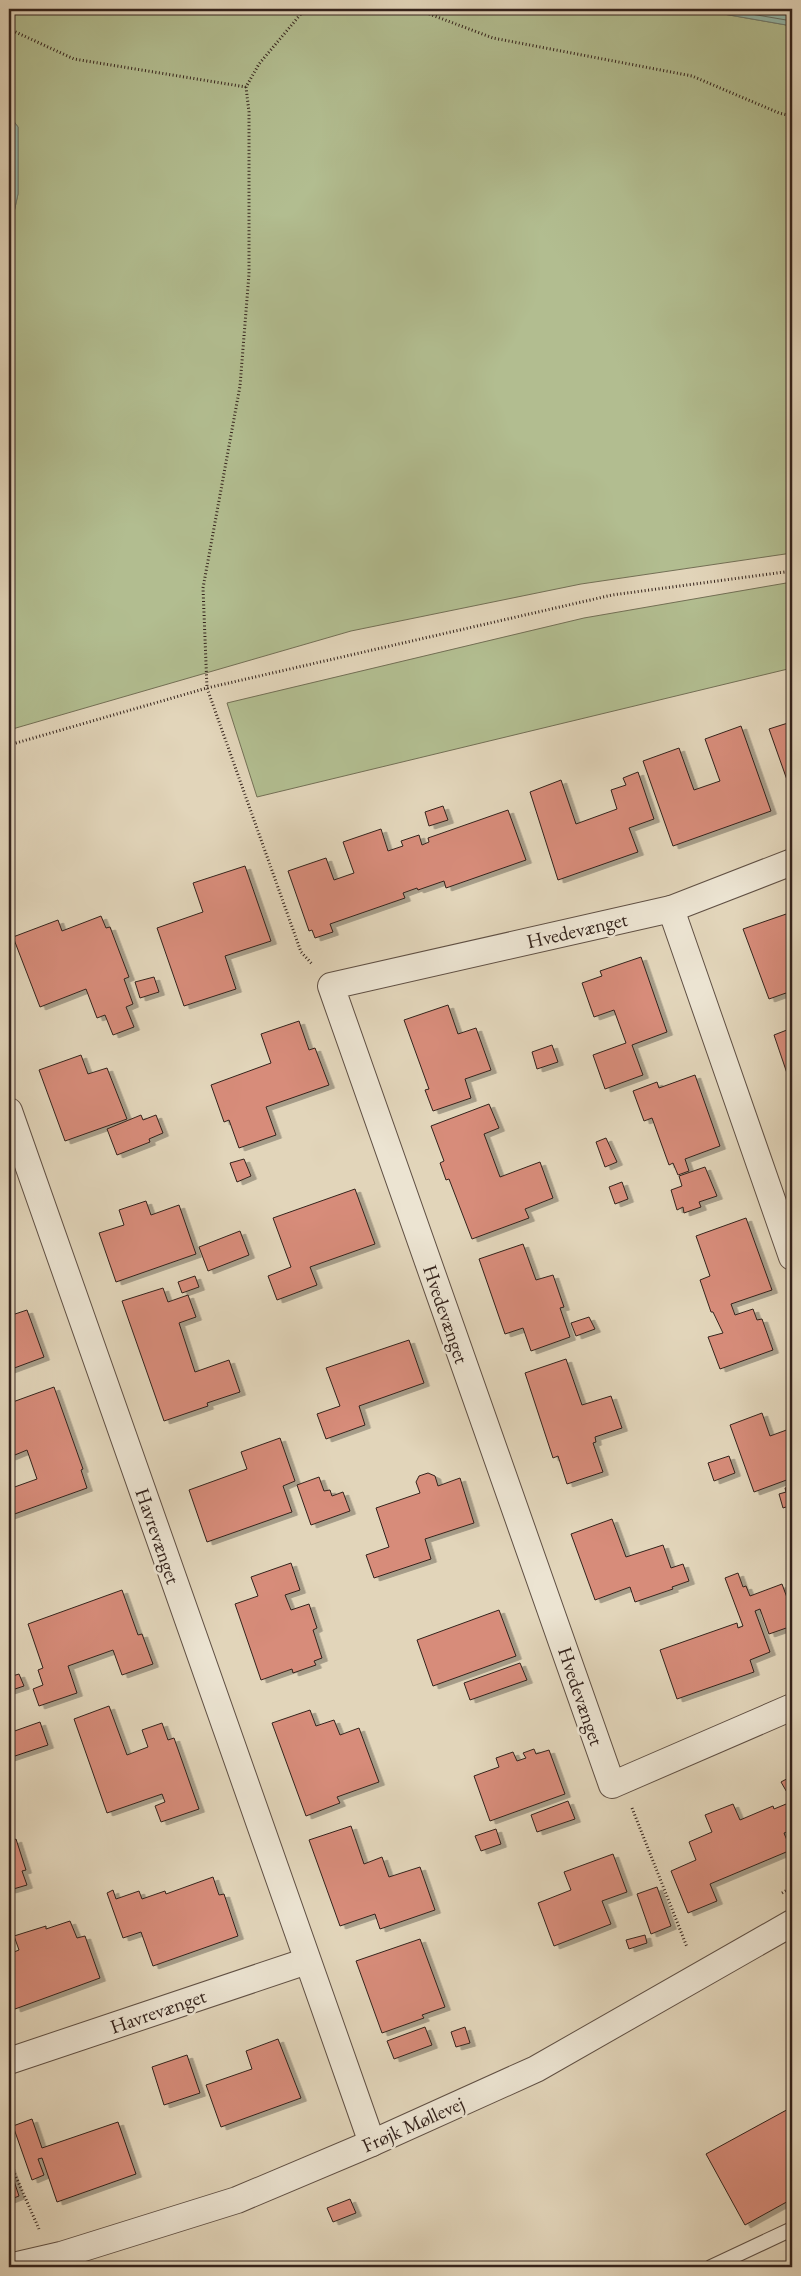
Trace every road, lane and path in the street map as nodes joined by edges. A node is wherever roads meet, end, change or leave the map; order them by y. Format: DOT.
graph roads {
  1 [pos="305,9"];
  2 [pos="416,9"];
  3 [pos="9,29"];
  4 [pos="246,87"];
  5 [pos="792,116"];
  6 [pos="792,572"];
  7 [pos="207,688"];
  8 [pos="9,745"];
  9 [pos="792,862"];
  10 [pos="671,909"];
  11 [pos="331,986"];
  12 [pos="9,1111"];
  13 [pos="792,1257"];
  14 [pos="792,1707"];
  15 [pos="612,1785"];
  16 [pos="792,1887"];
  17 [pos="776,1896"];
  18 [pos="792,1923"];
  19 [pos="695,1943"];
  20 [pos="687,1947"];
  21 [pos="678,1952"];
  22 [pos="307,1961"];
  23 [pos="9,2061"];
  24 [pos="372,2143"];
  25 [pos="9,2161"];
  26 [pos="792,2229"];
  27 [pos="33,2234"];
  28 [pos="65,2261"];
  29 [pos="9,2267"];
  30 [pos="711,2267"];
  1 -- 4 [label="path"];
  2 -- 5 [label="path"];
  3 -- 4 [label="path"];
  4 -- 7 [label="path"];
  6 -- 7 [label="path"];
  7 -- 8 [label="path"];
  7 -- 11 [label="path"];
  9 -- 10 [label="street, Hvedevænget"];
  10 -- 11 [label="street, Hvedevænget"];
  10 -- 13 [label="street"];
  11 -- 15 [label="street, Hvedevænget"];
  12 -- 22 [label="street, Havrevænget"];
  14 -- 15 [label="street"];
  15 -- 20 [label="path"];
  16 -- 17 [label="path"];
  18 -- 24 [label="street, Frøjk Møllevej"];
  19 -- 20 [label="path"];
  20 -- 21 [label="path"];
  22 -- 23 [label="street, Havrevænget"];
  22 -- 24 [label="street, Havrevænget"];
  24 -- 28 [label="street, Frøjk Møllevej"];
  25 -- 27 [label="path"];
  26 -- 30 [label="lane"];
  28 -- 29 [label="street, Frøjk Møllevej"];
}
